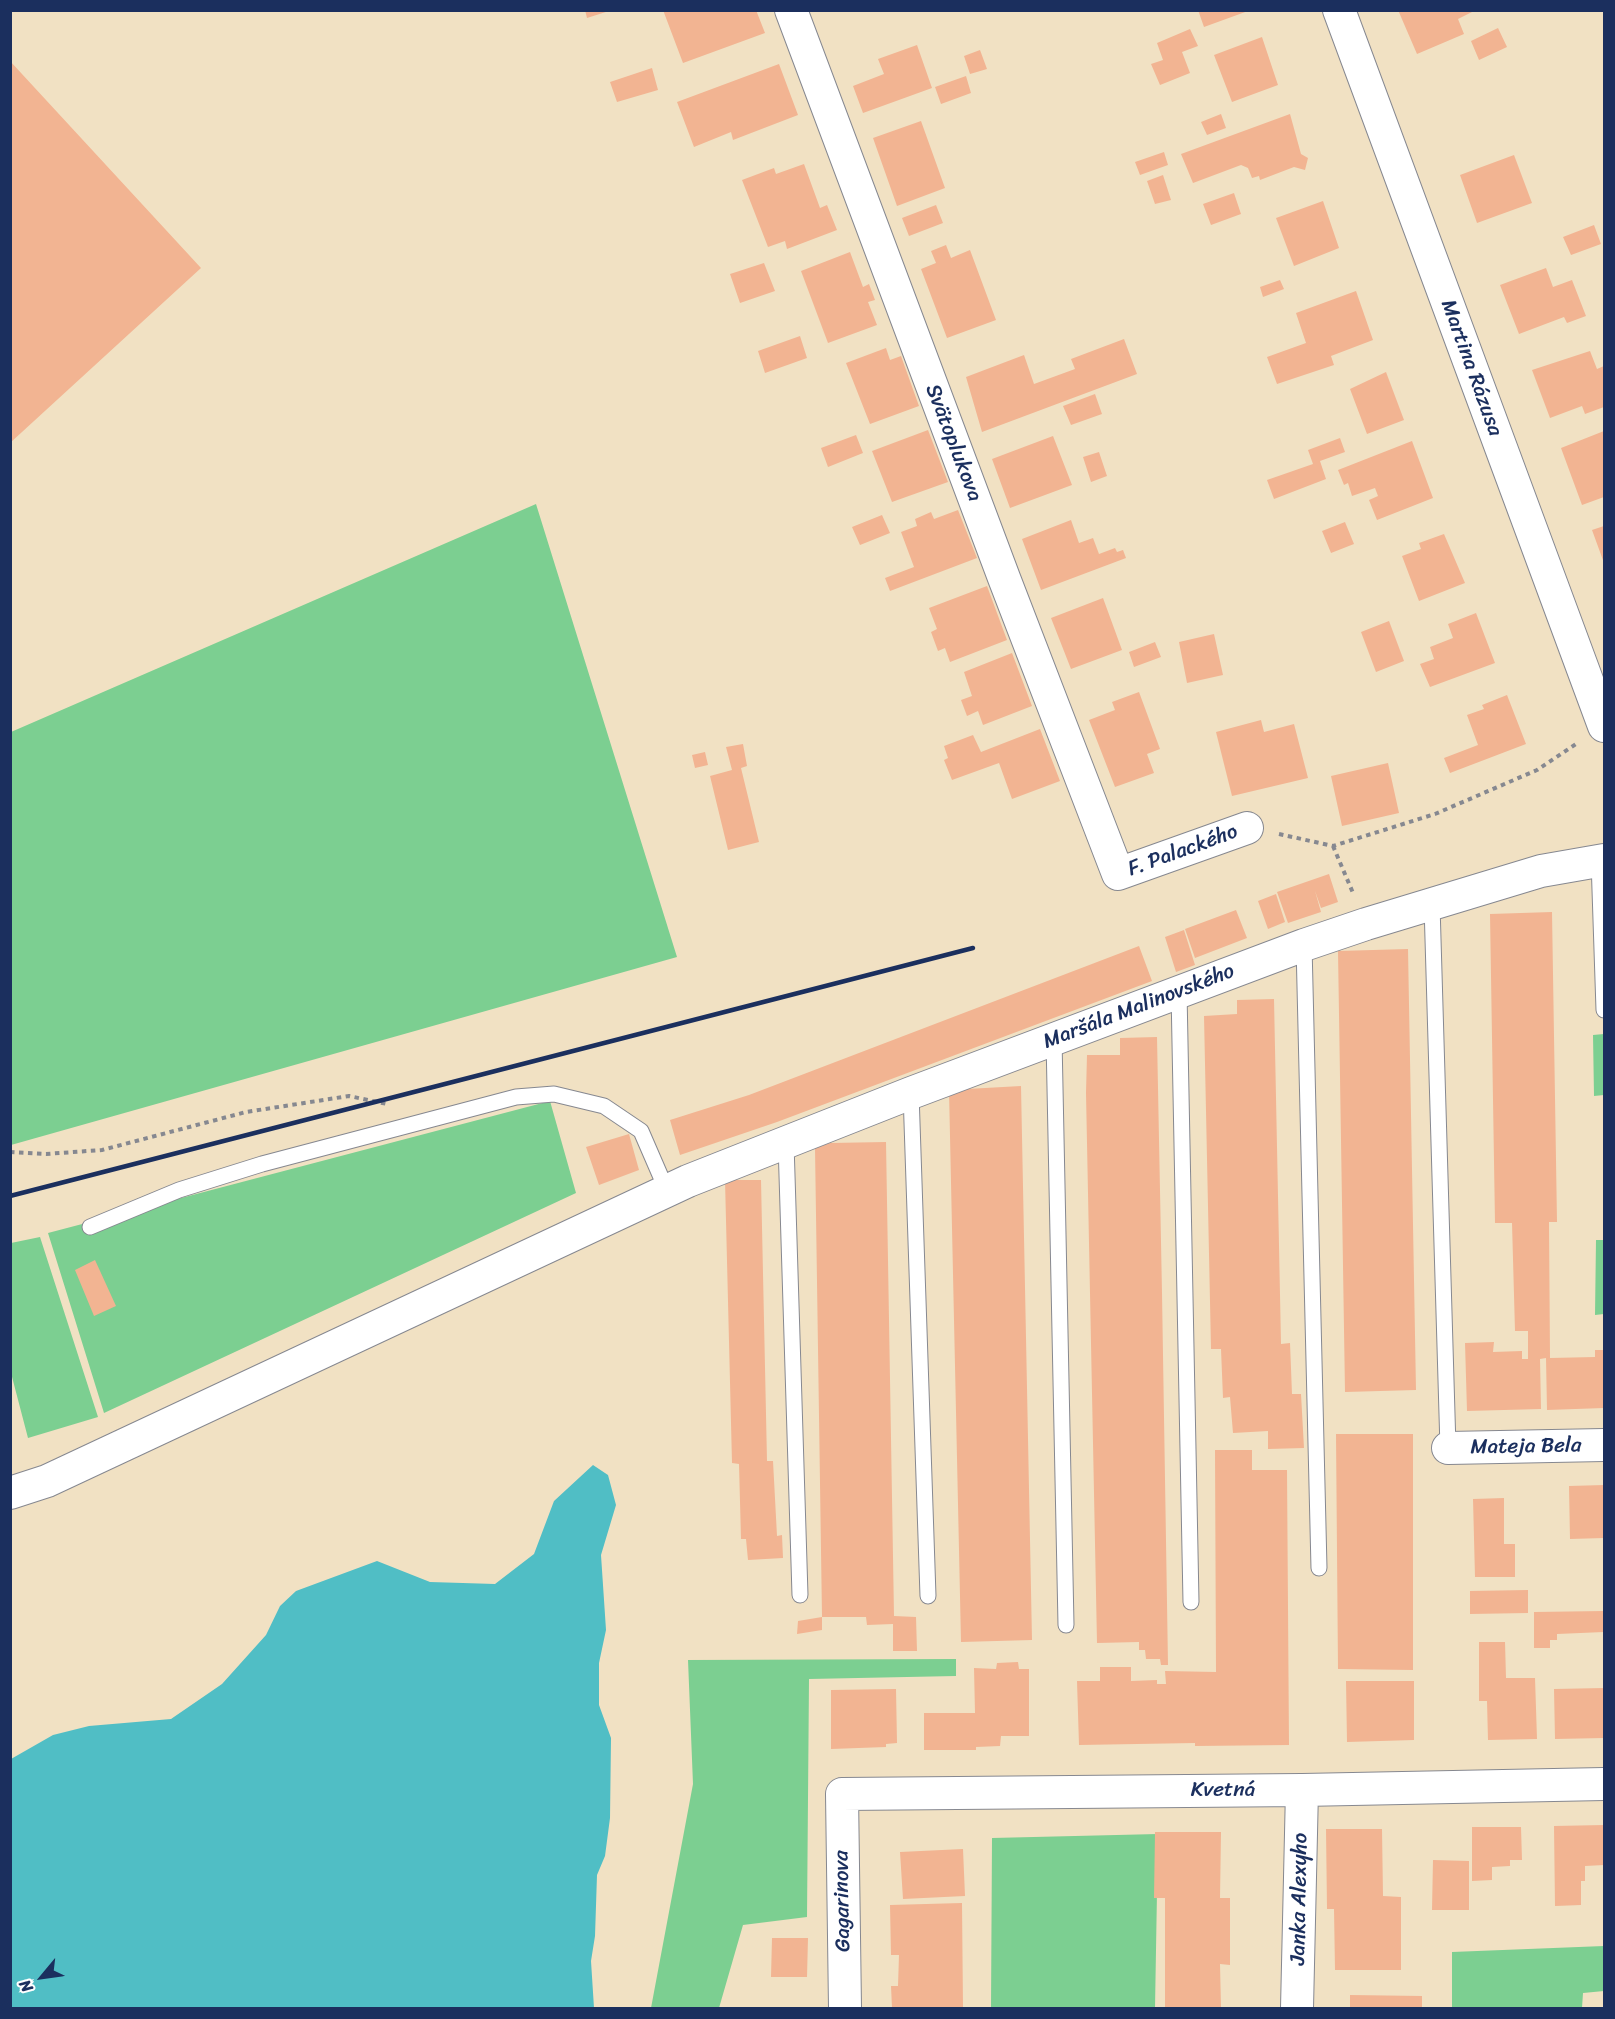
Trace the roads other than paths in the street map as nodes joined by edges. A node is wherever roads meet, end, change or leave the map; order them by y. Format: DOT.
graph roads {
  1 [pos="791,10"];
  2 [pos="1339,10"];
  3 [pos="1604,726"];
  4 [pos="1247,828"];
  5 [pos="1602,860"];
  6 [pos="1118,874"];
  7 [pos="1432,905"];
  8 [pos="1304,945"];
  9 [pos="1179,992"];
  10 [pos="1605,1010"];
  11 [pos="1054,1039"];
  12 [pos="911,1093"];
  13 [pos="786,1143"];
  14 [pos="677,1186"];
  15 [pos="90,1227"];
  16 [pos="1605,1445"];
  17 [pos="1448,1448"];
  18 [pos="10,1493"];
  19 [pos="1319,1568"];
  20 [pos="800,1595"];
  21 [pos="928,1596"];
  22 [pos="1191,1602"];
  23 [pos="1066,1625"];
  24 [pos="1605,1784"];
  25 [pos="1302,1790"];
  26 [pos="842,1794"];
  27 [pos="845,2008"];
  28 [pos="1297,2008"];
  1 -- 6 [label="street, Svätoplukova"];
  2 -- 3 [label="street, Martina Rázusa"];
  4 -- 6 [label="street, F. Palackého"];
  5 -- 7 [label="street, Maršála Malinovského"];
  5 -- 10 [label="lane, Maršála Malinovského"];
  7 -- 8 [label="street, Maršála Malinovského"];
  7 -- 17 [label="lane"];
  8 -- 9 [label="street, Maršála Malinovského"];
  8 -- 19 [label="lane"];
  9 -- 11 [label="street, Maršála Malinovského"];
  9 -- 22 [label="lane"];
  11 -- 12 [label="street, Maršála Malinovského"];
  11 -- 23 [label="lane"];
  12 -- 13 [label="street, Maršála Malinovského"];
  12 -- 21 [label="lane"];
  13 -- 14 [label="street, Maršála Malinovského"];
  13 -- 20 [label="lane"];
  14 -- 15 [label="lane"];
  14 -- 18 [label="street, Maršála Malinovského"];
  16 -- 17 [label="street, Mateja Bela"];
  24 -- 25 [label="street, Kvetná"];
  25 -- 26 [label="street, Kvetná"];
  25 -- 28 [label="street, Janka Alexyho"];
  26 -- 27 [label="street, Gagarinova"];
}
